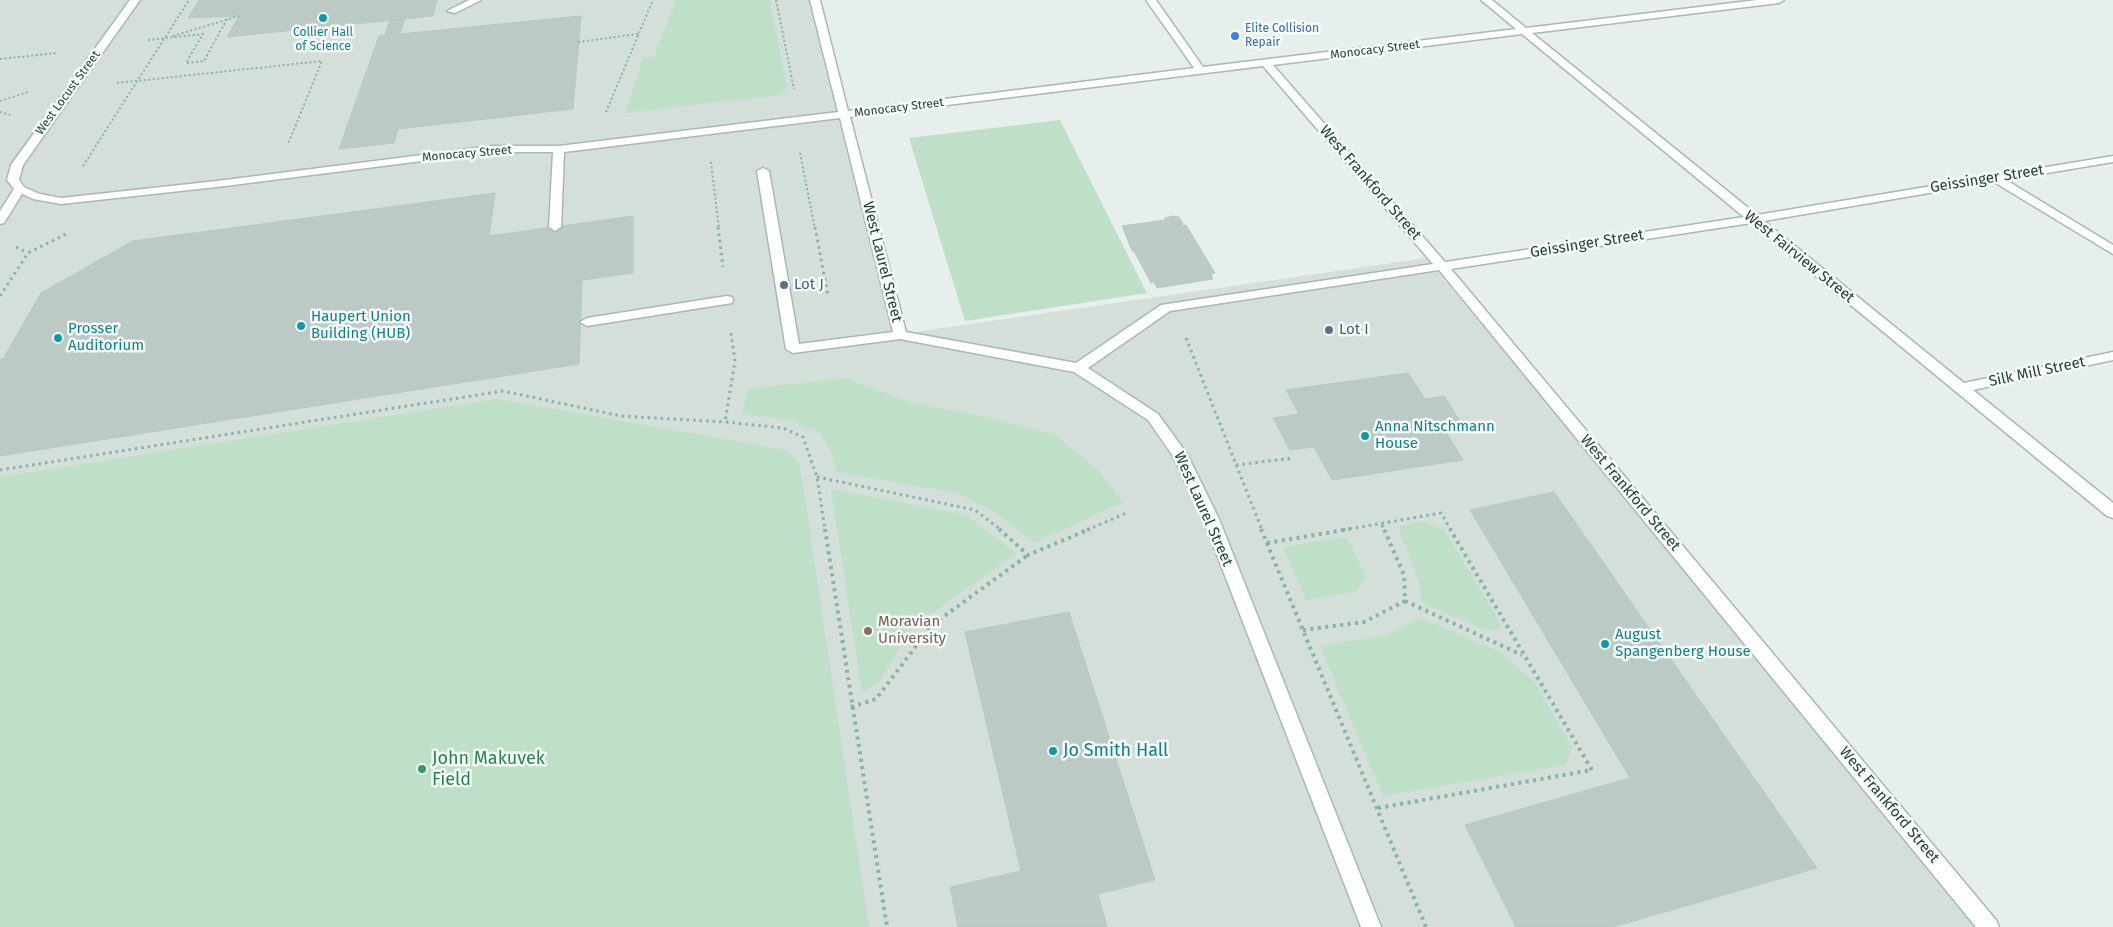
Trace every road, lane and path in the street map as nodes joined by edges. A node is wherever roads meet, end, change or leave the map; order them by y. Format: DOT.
graph roads {
  1 [pos="135,0"];
  2 [pos="189,0"];
  3 [pos="476,0"];
  4 [pos="653,0"];
  5 [pos="776,0"];
  6 [pos="815,0"];
  7 [pos="1151,0"];
  8 [pos="1486,0"];
  9 [pos="1779,0"];
  10 [pos="452,11"];
  11 [pos="239,16"];
  12 [pos="227,19"];
  13 [pos="1524,32"];
  14 [pos="638,34"];
  15 [pos="165,38"];
  16 [pos="578,42"];
  17 [pos="101,46"];
  18 [pos="0,59"];
  19 [pos="1267,64"];
  20 [pos="1201,71"];
  21 [pos="139,80"];
  22 [pos="72,87"];
  23 [pos="794,90"];
  24 [pos="28,92"];
  25 [pos="0,101"];
  26 [pos="0,112"];
  27 [pos="606,113"];
  28 [pos="11,115"];
  29 [pos="846,115"];
  30 [pos="799,145"];
  31 [pos="286,149"];
  32 [pos="559,149"];
  33 [pos="710,156"];
  34 [pos="2113,159"];
  35 [pos="763,171"];
  36 [pos="83,173"];
  37 [pos="1995,178"];
  38 [pos="20,189"];
  39 [pos="1752,219"];
  40 [pos="0,220"];
  41 [pos="555,227"];
  42 [pos="2113,250"];
  43 [pos="1442,266"];
  44 [pos="828,296"];
  45 [pos="727,300"];
  46 [pos="587,322"];
  47 [pos="900,334"];
  48 [pos="1185,335"];
  49 [pos="2113,356"];
  50 [pos="1078,368"];
  51 [pos="1961,388"];
  52 [pos="725,422"];
  53 [pos="1294,458"];
  54 [pos="1236,465"];
  55 [pos="0,470"];
  56 [pos="818,477"];
  57 [pos="1129,512"];
  58 [pos="2113,512"];
  59 [pos="1382,525"];
  60 [pos="1267,543"];
  61 [pos="1028,555"];
  62 [pos="1405,601"];
  63 [pos="1303,630"];
  64 [pos="1524,655"];
  65 [pos="851,707"];
  66 [pos="1378,808"];
  67 [pos="887,927"];
  68 [pos="1371,927"];
  69 [pos="1426,927"];
  70 [pos="1989,927"];
  1 -- 17 [label="street, West Locust Street"];
  2 -- 15 [label="path"];
  3 -- 10 [label="street"];
  4 -- 14 [label="path"];
  5 -- 23 [label="path"];
  6 -- 29 [label="street, West Laurel Street"];
  7 -- 20 [label="street"];
  8 -- 13 [label="street, West Fairview Street"];
  9 -- 13 [label="street, Monocacy Street"];
  11 -- 12 [label="path"];
  12 -- 15 [label="path"];
  12 -- 15 [label="path"];
  13 -- 19 [label="street, Monocacy Street"];
  13 -- 39 [label="street, West Fairview Street"];
  14 -- 16 [label="path"];
  14 -- 27 [label="path"];
  15 -- 17 [label="path"];
  15 -- 21 [label="path"];
  17 -- 18 [label="path"];
  17 -- 22 [label="street, West Locust Street"];
  19 -- 20 [label="street, Monocacy Street"];
  19 -- 43 [label="street, West Frankford Street"];
  20 -- 29 [label="street, Monocacy Street"];
  21 -- 22 [label="path"];
  21 -- 31 [label="path"];
  21 -- 36 [label="path"];
  22 -- 38 [label="street, West Locust Street"];
  24 -- 25 [label="path"];
  26 -- 28 [label="path"];
  29 -- 32 [label="street, Monocacy Street"];
  29 -- 47 [label="street, West Laurel Street"];
  30 -- 44 [label="path"];
  32 -- 38 [label="street, Monocacy Street"];
  32 -- 41 [label="street"];
  33 -- 45 [label="path"];
  34 -- 37 [label="street, Geissinger Street"];
  35 -- 47 [label="street"];
  37 -- 39 [label="street, Geissinger Street"];
  37 -- 42 [label="street"];
  38 -- 40 [label="street"];
  39 -- 43 [label="street, Geissinger Street"];
  39 -- 51 [label="street, West Fairview Street"];
  43 -- 50 [label="street, Geissinger Street"];
  43 -- 70 [label="street, West Frankford Street"];
  45 -- 46 [label="street"];
  45 -- 52 [label="path"];
  47 -- 50 [label="street, West Laurel Street"];
  48 -- 54 [label="path"];
  49 -- 51 [label="street, Silk Mill Street"];
  50 -- 68 [label="street, West Laurel Street"];
  51 -- 58 [label="street, West Fairview Street"];
  52 -- 55 [label="path"];
  52 -- 56 [label="path"];
  53 -- 54 [label="path"];
  54 -- 60 [label="path"];
  56 -- 61 [label="path"];
  56 -- 65 [label="path"];
  57 -- 61 [label="path"];
  59 -- 60 [label="path"];
  59 -- 62 [label="path"];
  59 -- 64 [label="path"];
  60 -- 63 [label="path"];
  61 -- 65 [label="path"];
  62 -- 63 [label="path"];
  62 -- 64 [label="path"];
  63 -- 66 [label="path"];
  64 -- 66 [label="path"];
  65 -- 67 [label="path"];
  66 -- 69 [label="path"];
}
